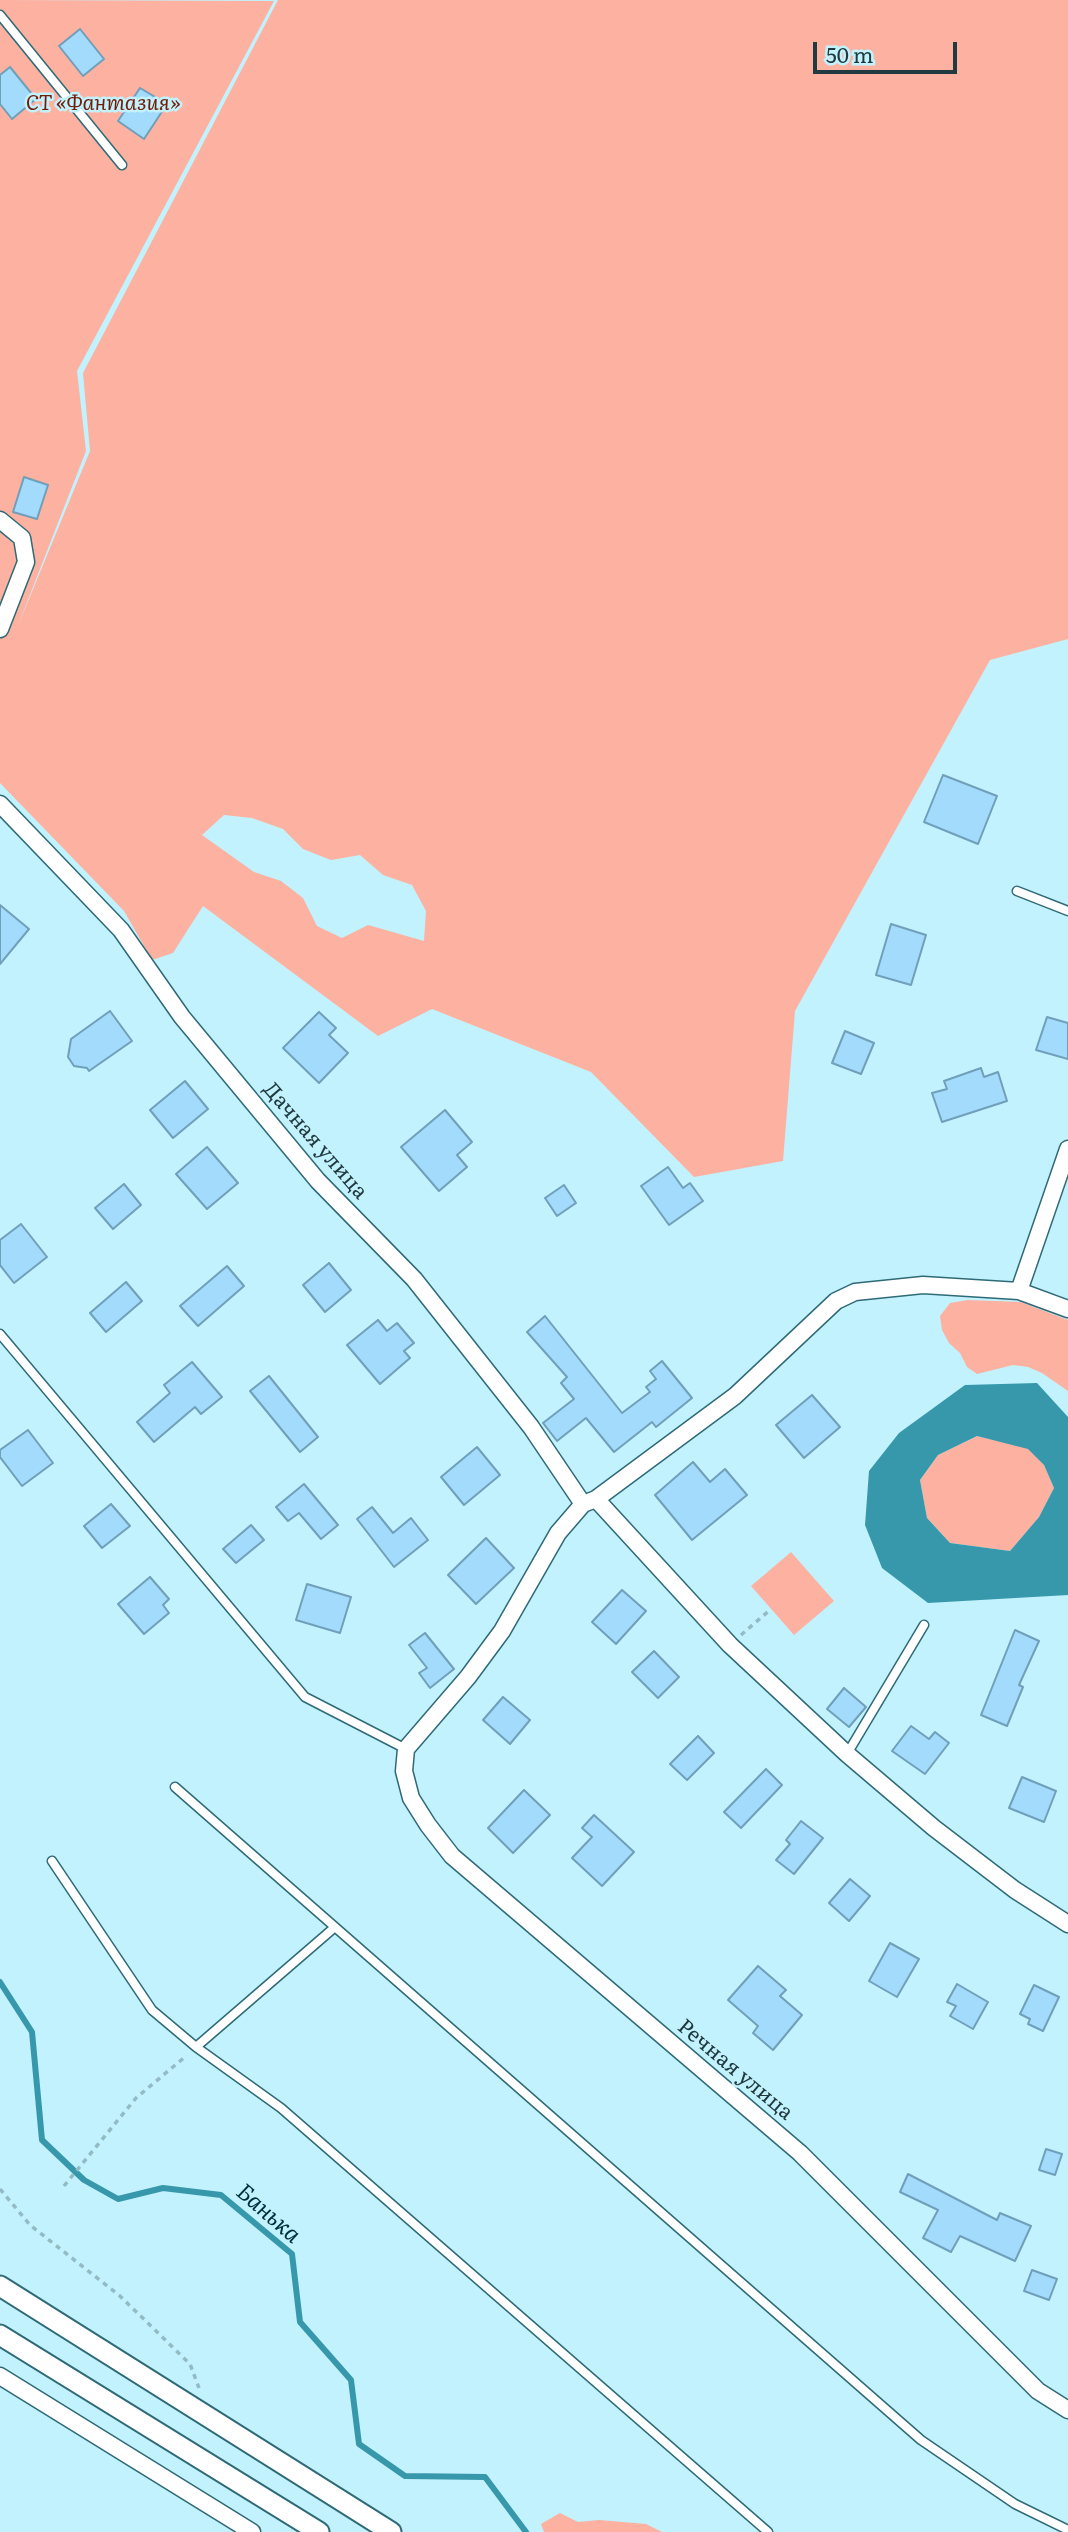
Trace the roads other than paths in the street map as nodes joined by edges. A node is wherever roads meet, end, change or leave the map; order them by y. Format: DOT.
graph roads {
  1 [pos="0,15"];
  2 [pos="122,165"];
  3 [pos="0,520"];
  4 [pos="0,629"];
  5 [pos="3,808"];
  6 [pos="1017,891"];
  7 [pos="1068,911"];
  8 [pos="1068,1149"];
  9 [pos="1019,1291"];
  10 [pos="1068,1309"];
  11 [pos="0,1334"];
  12 [pos="590,1502"];
  13 [pos="924,1625"];
  14 [pos="406,1749"];
  15 [pos="847,1754"];
  16 [pos="174,1787"];
  17 [pos="52,1861"];
  18 [pos="1068,1924"];
  19 [pos="335,1927"];
  20 [pos="196,2047"];
  21 [pos="0,2286"];
  22 [pos="0,2335"];
  23 [pos="0,2376"];
  24 [pos="1068,2410"];
  25 [pos="1068,2529"];
  26 [pos="252,2532"];
  27 [pos="319,2532"];
  28 [pos="391,2532"];
  29 [pos="768,2532"];
  1 -- 2 [label="lane"];
  3 -- 4 [label="street"];
  5 -- 12 [label="street, Дачная улица"];
  6 -- 7 [label="lane"];
  8 -- 9 [label="street"];
  9 -- 10 [label="street"];
  9 -- 12 [label="street"];
  11 -- 14 [label="lane"];
  12 -- 14 [label="street"];
  12 -- 15 [label="street, Дачная улица"];
  13 -- 15 [label="lane"];
  14 -- 24 [label="street, Речная улица"];
  15 -- 18 [label="street, Дачная улица"];
  16 -- 19 [label="lane"];
  17 -- 20 [label="lane"];
  19 -- 20 [label="lane"];
  19 -- 25 [label="lane"];
  20 -- 29 [label="lane"];
  21 -- 28 [label="street"];
  22 -- 27 [label="street"];
  23 -- 26 [label="street"];
}
